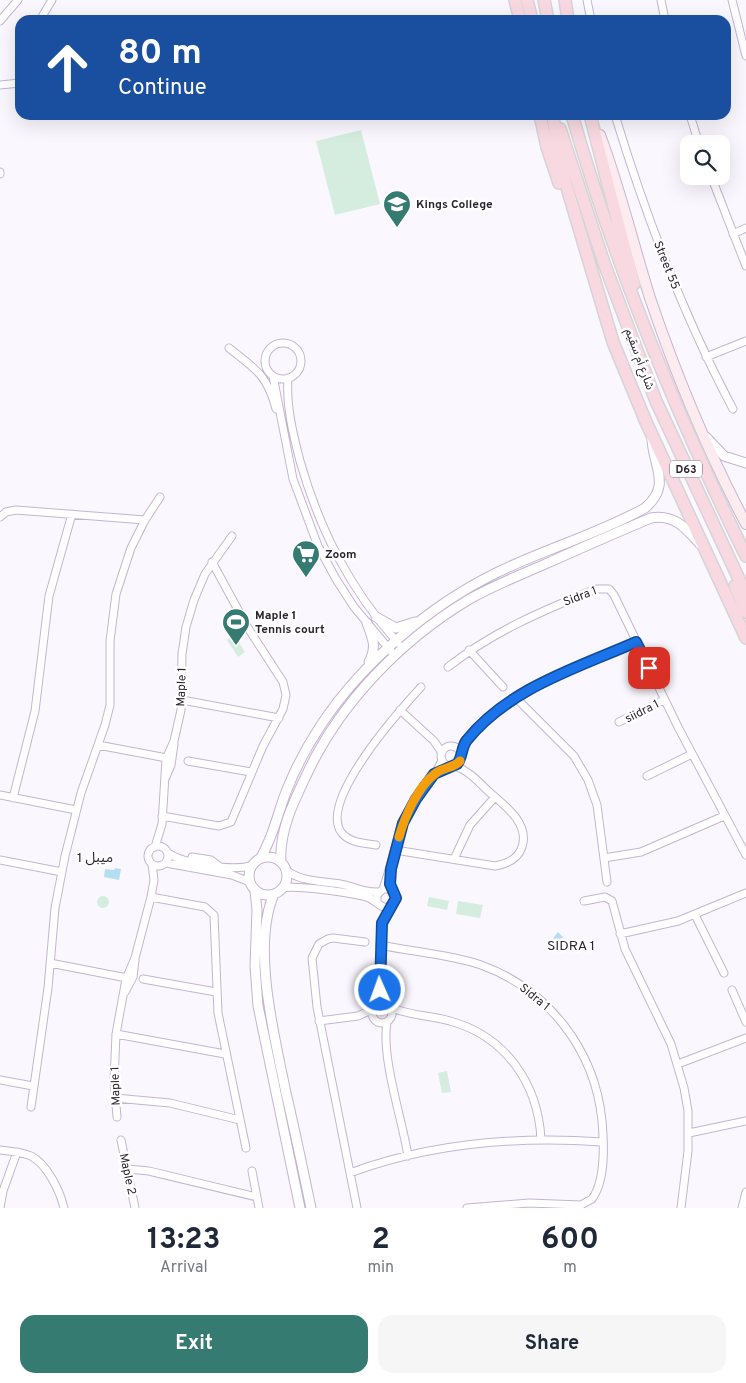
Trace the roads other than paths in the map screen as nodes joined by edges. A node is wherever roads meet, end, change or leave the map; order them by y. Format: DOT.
graph roads {
  1 [pos="18,0"];
  2 [pos="52,0"];
  3 [pos="516,0"];
  4 [pos="528,0"];
  5 [pos="544,0"];
  6 [pos="565,0"];
  7 [pos="587,0"];
  8 [pos="661,0"];
  9 [pos="732,0"];
  10 [pos="43,15"];
  11 [pos="519,15"];
  12 [pos="531,15"];
  13 [pos="547,15"];
  14 [pos="567,15"];
  15 [pos="590,15"];
  16 [pos="664,15"];
  17 [pos="0,21"];
  18 [pos="746,56"];
  19 [pos="15,84"];
  20 [pos="0,85"];
  21 [pos="541,120"];
  22 [pos="555,120"];
  23 [pos="556,120"];
  24 [pos="574,120"];
  25 [pos="592,120"];
  26 [pos="593,120"];
  27 [pos="618,120"];
  28 [pos="692,120"];
  29 [pos="696,135"];
  30 [pos="714,185"];
  31 [pos="746,228"];
  32 [pos="733,234"];
  33 [pos="746,266"];
  34 [pos="600,301"];
  35 [pos="640,315"];
  36 [pos="746,341"];
  37 [pos="229,348"];
  38 [pos="706,357"];
  39 [pos="273,376"];
  40 [pos="288,378"];
  41 [pos="733,409"];
  42 [pos="282,426"];
  43 [pos="703,433"];
  44 [pos="652,436"];
  45 [pos="746,463"];
  46 [pos="160,497"];
  47 [pos="700,499"];
  48 [pos="72,514"];
  49 [pos="0,517"];
  50 [pos="145,520"];
  51 [pos="746,524"];
  52 [pos="232,536"];
  53 [pos="708,554"];
  54 [pos="746,556"];
  55 [pos="212,562"];
  56 [pos="746,594"];
  57 [pos="746,612"];
  58 [pos="430,614"];
  59 [pos="376,617"];
  60 [pos="367,624"];
  61 [pos="746,638"];
  62 [pos="396,641"];
  63 [pos="636,642"];
  64 [pos="403,649"];
  65 [pos="469,650"];
  66 [pos="392,652"];
  67 [pos="448,667"];
  68 [pos="365,669"];
  69 [pos="421,687"];
  70 [pos="503,687"];
  71 [pos="516,698"];
  72 [pos="182,700"];
  73 [pos="664,700"];
  74 [pos="400,710"];
  75 [pos="278,718"];
  76 [pos="620,722"];
  77 [pos="467,740"];
  78 [pos="434,741"];
  79 [pos="98,745"];
  80 [pos="449,747"];
  81 [pos="692,754"];
  82 [pos="461,756"];
  83 [pos="170,757"];
  84 [pos="442,757"];
  85 [pos="188,761"];
  86 [pos="452,766"];
  87 [pos="251,772"];
  88 [pos="468,772"];
  89 [pos="434,774"];
  90 [pos="647,776"];
  91 [pos="0,795"];
  92 [pos="495,796"];
  93 [pos="13,798"];
  94 [pos="76,810"];
  95 [pos="162,816"];
  96 [pos="724,816"];
  97 [pos="161,832"];
  98 [pos="376,845"];
  99 [pos="155,847"];
  100 [pos="395,850"];
  101 [pos="166,851"];
  102 [pos="746,854"];
  103 [pos="604,858"];
  104 [pos="454,859"];
  105 [pos="0,860"];
  106 [pos="256,862"];
  107 [pos="281,862"];
  108 [pos="152,864"];
  109 [pos="164,864"];
  110 [pos="391,869"];
  111 [pos="287,871"];
  112 [pos="62,872"];
  113 [pos="154,880"];
  114 [pos="250,882"];
  115 [pos="607,882"];
  116 [pos="284,888"];
  117 [pos="381,890"];
  118 [pos="255,891"];
  119 [pos="393,891"];
  120 [pos="746,893"];
  121 [pos="274,894"];
  122 [pos="151,897"];
  123 [pos="584,901"];
  124 [pos="378,903"];
  125 [pos="389,908"];
  126 [pos="696,915"];
  127 [pos="382,923"];
  128 [pos="620,934"];
  129 [pos="365,942"];
  130 [pos="380,945"];
  131 [pos="50,963"];
  132 [pos="724,973"];
  133 [pos="129,977"];
  134 [pos="143,979"];
  135 [pos="380,990"];
  136 [pos="732,990"];
  137 [pos="216,992"];
  138 [pos="389,1006"];
  139 [pos="374,1007"];
  140 [pos="411,1013"];
  141 [pos="358,1016"];
  142 [pos="389,1019"];
  143 [pos="319,1020"];
  144 [pos="376,1021"];
  145 [pos="746,1022"];
  146 [pos="116,1034"];
  147 [pos="746,1038"];
  148 [pos="387,1040"];
  149 [pos="225,1054"];
  150 [pos="678,1064"];
  151 [pos="0,1080"];
  152 [pos="33,1086"];
  153 [pos="115,1098"];
  154 [pos="31,1107"];
  155 [pos="117,1117"];
  156 [pos="240,1120"];
  157 [pos="746,1121"];
  158 [pos="689,1133"];
  159 [pos="541,1139"];
  160 [pos="121,1140"];
  161 [pos="602,1142"];
  162 [pos="246,1148"];
  163 [pos="0,1150"];
  164 [pos="17,1152"];
  165 [pos="408,1156"];
  166 [pos="128,1169"];
  167 [pos="252,1171"];
  168 [pos="350,1173"];
  169 [pos="746,1192"];
  170 [pos="257,1196"];
  171 [pos="0,1208"];
  172 [pos="64,1208"];
  173 [pos="135,1208"];
  174 [pos="259,1208"];
  175 [pos="300,1208"];
  176 [pos="311,1208"];
  177 [pos="357,1208"];
  178 [pos="467,1208"];
  179 [pos="681,1208"];
  180 [pos="742,1208"];
  1 -- 17 [label="street"];
  2 -- 10 [label="street"];
  3 -- 11 [label="main road"];
  4 -- 12 [label="main road"];
  5 -- 13 [label="main road"];
  6 -- 14 [label="main road"];
  7 -- 15 [label="street"];
  8 -- 16 [label="street"];
  9 -- 18 [label="street"];
  19 -- 20 [label="street"];
  21 -- 34 [label="main road"];
  22 -- 34 [label="main road"];
  23 -- 47 [label="main road, شارع أم سقيم / D63"];
  24 -- 35 [label="main road, شارع أم سقيم / D63"];
  25 -- 35 [label="main road, شارع أم سقيم / D63"];
  26 -- 43 [label="main road"];
  27 -- 38 [label="street, Street 55"];
  28 -- 29 [label="street"];
  30 -- 32 [label="street"];
  31 -- 32 [label="street"];
  32 -- 33 [label="street"];
  34 -- 44 [label="main road"];
  35 -- 54 [label="main road, شارع أم سقيم / D63"];
  36 -- 38 [label="street"];
  37 -- 42 [label="street"];
  38 -- 41 [label="street, Street 55"];
  39 -- 40 [label="street"];
  39 -- 40 [label="street"];
  39 -- 42 [label="street"];
  40 -- 59 [label="street"];
  42 -- 60 [label="street"];
  43 -- 45 [label="street"];
  43 -- 51 [label="main road"];
  44 -- 53 [label="main road"];
  44 -- 58 [label="street"];
  46 -- 50 [label="street"];
  47 -- 56 [label="main road, شارع أم سقيم / D63"];
  47 -- 57 [label="main road"];
  48 -- 49 [label="street"];
  48 -- 50 [label="street"];
  48 -- 93 [label="street"];
  50 -- 79 [label="street"];
  52 -- 55 [label="street, Maple 1"];
  53 -- 61 [label="main road"];
  53 -- 64 [label="street"];
  55 -- 72 [label="street, Maple 1"];
  55 -- 75 [label="street"];
  58 -- 59 [label="street"];
  58 -- 62 [label="street"];
  59 -- 62 [label="street"];
  60 -- 66 [label="street"];
  60 -- 68 [label="street"];
  62 -- 64 [label="street"];
  62 -- 66 [label="street"];
  63 -- 65 [label="street, Sidra 1"];
  63 -- 71 [label="street"];
  63 -- 73 [label="street, Sidra 1"];
  64 -- 66 [label="street"];
  65 -- 67 [label="street, Sidra 1"];
  65 -- 70 [label="street"];
  66 -- 68 [label="street"];
  66 -- 107 [label="street"];
  68 -- 106 [label="street"];
  69 -- 74 [label="street"];
  71 -- 77 [label="street"];
  71 -- 103 [label="street"];
  72 -- 75 [label="street"];
  72 -- 83 [label="street, Maple 1"];
  73 -- 76 [label="street, siidra 1"];
  73 -- 81 [label="street, Sidra 1"];
  74 -- 78 [label="street"];
  74 -- 98 [label="street"];
  75 -- 87 [label="street"];
  77 -- 80 [label="street"];
  77 -- 82 [label="street"];
  78 -- 80 [label="street"];
  78 -- 84 [label="street"];
  79 -- 83 [label="street"];
  79 -- 94 [label="street"];
  80 -- 82 [label="street"];
  80 -- 84 [label="street"];
  81 -- 90 [label="street"];
  81 -- 96 [label="street, Sidra 1"];
  82 -- 86 [label="street"];
  82 -- 88 [label="street"];
  83 -- 95 [label="street"];
  84 -- 86 [label="street"];
  84 -- 89 [label="street"];
  85 -- 87 [label="street"];
  86 -- 88 [label="street"];
  86 -- 89 [label="street"];
  87 -- 95 [label="street"];
  88 -- 92 [label="street"];
  89 -- 100 [label="street"];
  91 -- 93 [label="street"];
  92 -- 104 [label="street"];
  92 -- 104 [label="street"];
  93 -- 94 [label="street"];
  94 -- 112 [label="street"];
  95 -- 97 [label="street"];
  96 -- 102 [label="street, Sidra 1"];
  96 -- 103 [label="street"];
  97 -- 99 [label="street"];
  97 -- 101 [label="street"];
  99 -- 101 [label="street"];
  99 -- 108 [label="street"];
  100 -- 104 [label="street"];
  100 -- 110 [label="street"];
  101 -- 106 [label="street"];
  101 -- 109 [label="street"];
  103 -- 115 [label="street"];
  105 -- 112 [label="street"];
  106 -- 107 [label="street"];
  106 -- 114 [label="street"];
  107 -- 111 [label="street"];
  108 -- 109 [label="street"];
  108 -- 113 [label="street"];
  109 -- 113 [label="street"];
  109 -- 114 [label="street"];
  110 -- 117 [label="street"];
  110 -- 119 [label="street"];
  111 -- 116 [label="street"];
  111 -- 117 [label="street"];
  112 -- 131 [label="street"];
  113 -- 122 [label="street"];
  114 -- 118 [label="street"];
  116 -- 121 [label="street"];
  116 -- 124 [label="street"];
  117 -- 119 [label="street"];
  117 -- 124 [label="street"];
  118 -- 121 [label="street"];
  118 -- 175 [label="street"];
  119 -- 125 [label="street"];
  120 -- 126 [label="street"];
  121 -- 176 [label="street"];
  122 -- 133 [label="street"];
  122 -- 137 [label="street"];
  123 -- 128 [label="street"];
  124 -- 125 [label="street"];
  124 -- 127 [label="street"];
  125 -- 127 [label="street"];
  126 -- 128 [label="street"];
  126 -- 132 [label="street"];
  127 -- 130 [label="street"];
  128 -- 150 [label="street"];
  129 -- 143 [label="street"];
  130 -- 135 [label="street"];
  130 -- 161 [label="street, Sidra 1"];
  131 -- 133 [label="street"];
  131 -- 152 [label="street"];
  133 -- 146 [label="street, Maple 1"];
  134 -- 137 [label="street"];
  135 -- 138 [label="street"];
  135 -- 139 [label="street"];
  136 -- 145 [label="street"];
  137 -- 149 [label="street"];
  138 -- 139 [label="street"];
  138 -- 140 [label="street"];
  138 -- 142 [label="street"];
  139 -- 141 [label="street"];
  139 -- 144 [label="street"];
  140 -- 142 [label="street"];
  140 -- 159 [label="street"];
  141 -- 143 [label="street"];
  141 -- 144 [label="street"];
  142 -- 144 [label="street"];
  142 -- 148 [label="street"];
  143 -- 168 [label="street"];
  144 -- 148 [label="street"];
  146 -- 149 [label="street"];
  146 -- 153 [label="street, Maple 1"];
  147 -- 150 [label="street"];
  148 -- 165 [label="street"];
  149 -- 156 [label="street"];
  150 -- 158 [label="street"];
  151 -- 152 [label="street"];
  152 -- 154 [label="street"];
  153 -- 155 [label="street, Maple 1"];
  153 -- 156 [label="street"];
  156 -- 162 [label="street"];
  157 -- 158 [label="street"];
  158 -- 179 [label="street"];
  159 -- 161 [label="street"];
  159 -- 165 [label="street"];
  160 -- 166 [label="street, Maple 2"];
  161 -- 178 [label="street, Sidra 1"];
  163 -- 164 [label="street"];
  164 -- 171 [label="street"];
  164 -- 172 [label="street"];
  165 -- 168 [label="street"];
  166 -- 170 [label="street"];
  166 -- 173 [label="street, Maple 2"];
  167 -- 170 [label="street"];
  168 -- 177 [label="street"];
  169 -- 180 [label="street"];
  170 -- 174 [label="street"];
}
